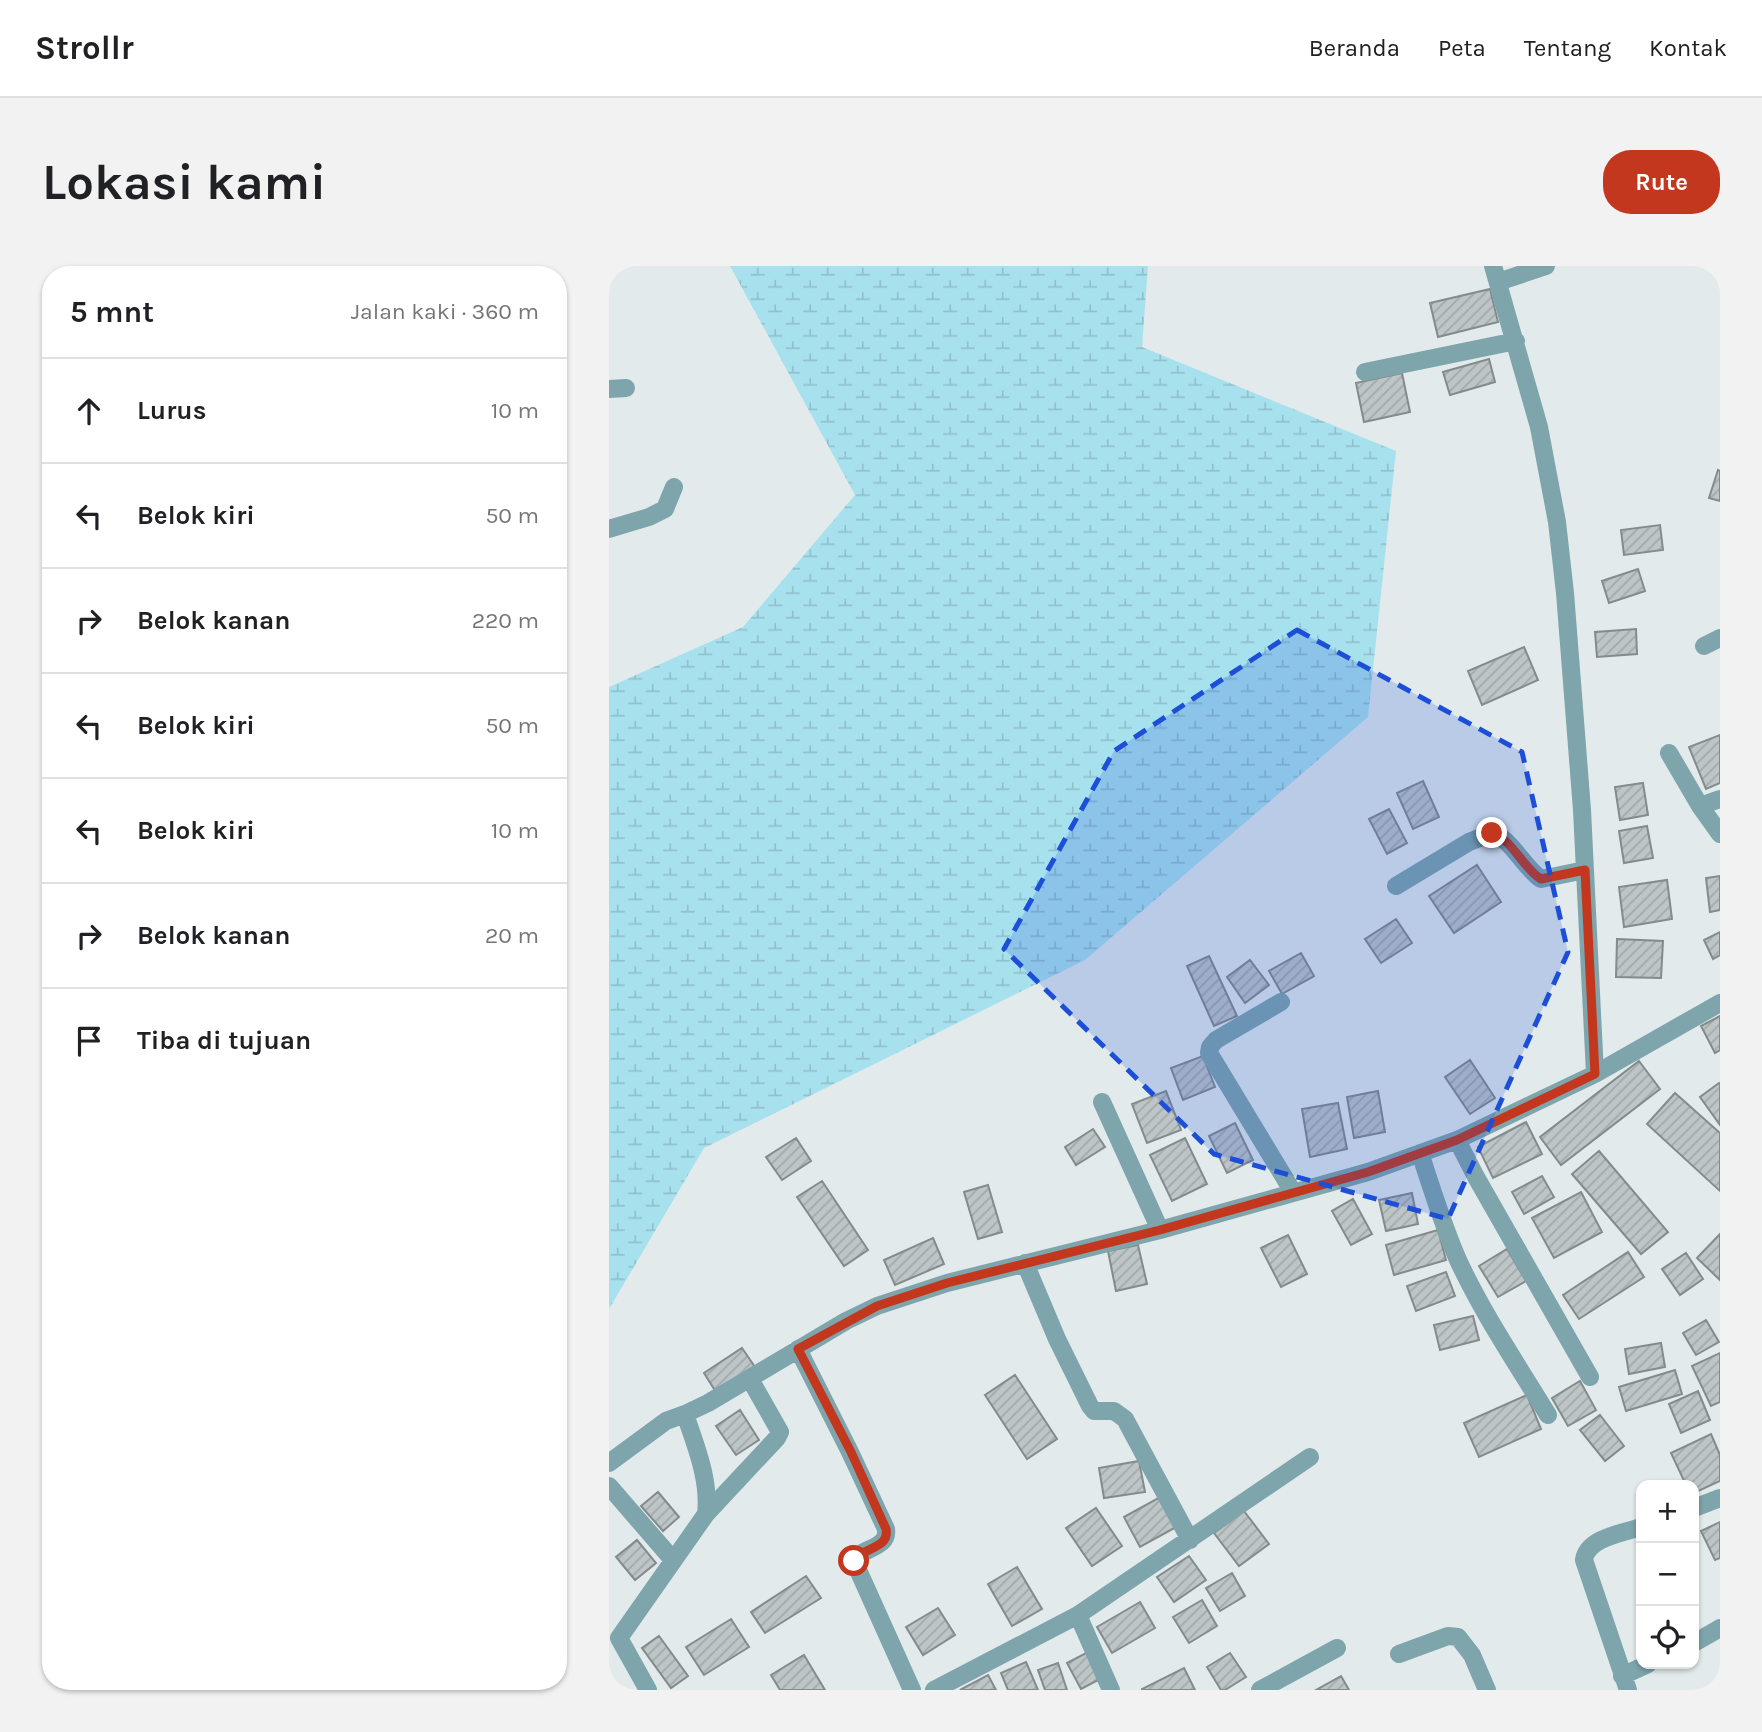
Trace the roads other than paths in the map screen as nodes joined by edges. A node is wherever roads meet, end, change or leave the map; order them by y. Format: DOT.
graph roads {
  1 [pos="1546,266"];
  2 [pos="1495,274"];
  3 [pos="1516,341"];
  4 [pos="1365,373"];
  5 [pos="674,487"];
  6 [pos="609,529"];
  7 [pos="1669,753"];
  8 [pos="1720,799"];
  9 [pos="1700,806"];
  10 [pos="1720,834"];
  11 [pos="1585,870"];
  12 [pos="1396,886"];
  13 [pos="1281,1002"];
  14 [pos="1720,1003"];
  15 [pos="1595,1074"];
  16 [pos="1102,1102"];
  17 [pos="1457,1140"];
  18 [pos="1420,1153"];
  19 [pos="1293,1192"];
  20 [pos="1160,1230"];
  21 [pos="1025,1263"];
  22 [pos="798,1349"];
  23 [pos="1590,1377"];
  24 [pos="750,1379"];
  25 [pos="685,1414"];
  26 [pos="1548,1415"];
  27 [pos="1310,1457"];
  28 [pos="609,1463"];
  29 [pos="609,1486"];
  30 [pos="1720,1498"];
  31 [pos="1699,1506"];
  32 [pos="706,1514"];
  33 [pos="1636,1529"];
  34 [pos="1190,1540"];
  35 [pos="673,1560"];
  36 [pos="1078,1615"];
  37 [pos="1720,1628"];
  38 [pos="1699,1640"];
  39 [pos="1337,1648"];
  40 [pos="1399,1654"];
  41 [pos="1642,1669"];
  42 [pos="1625,1683"];
  43 [pos="939,1689"];
  44 [pos="648,1690"];
  45 [pos="912,1690"];
  46 [pos="1111,1690"];
  47 [pos="1260,1690"];
  48 [pos="1487,1690"];
  1 -- 2 [label="street"];
  2 -- 3 [label="street"];
  3 -- 4 [label="street"];
  3 -- 11 [label="street"];
  5 -- 6 [label="street"];
  7 -- 9 [label="street"];
  8 -- 9 [label="street"];
  9 -- 10 [label="street"];
  11 -- 12 [label="street"];
  11 -- 15 [label="street"];
  13 -- 19 [label="street"];
  14 -- 15 [label="street"];
  15 -- 17 [label="street"];
  16 -- 20 [label="street"];
  17 -- 18 [label="street"];
  17 -- 23 [label="street"];
  18 -- 19 [label="street"];
  18 -- 26 [label="street"];
  19 -- 20 [label="street"];
  20 -- 21 [label="street"];
  21 -- 22 [label="street"];
  21 -- 34 [label="street"];
  22 -- 24 [label="street"];
  22 -- 45 [label="street"];
  24 -- 25 [label="street"];
  24 -- 32 [label="street"];
  25 -- 28 [label="street"];
  25 -- 32 [label="street"];
  27 -- 34 [label="street"];
  29 -- 35 [label="street"];
  30 -- 31 [label="street"];
  32 -- 35 [label="street"];
  33 -- 42 [label="street"];
  34 -- 36 [label="street"];
  35 -- 44 [label="street"];
  36 -- 43 [label="street"];
  36 -- 46 [label="street"];
  37 -- 38 [label="street"];
  39 -- 47 [label="street"];
  40 -- 48 [label="street"];
  41 -- 42 [label="street"];
}
